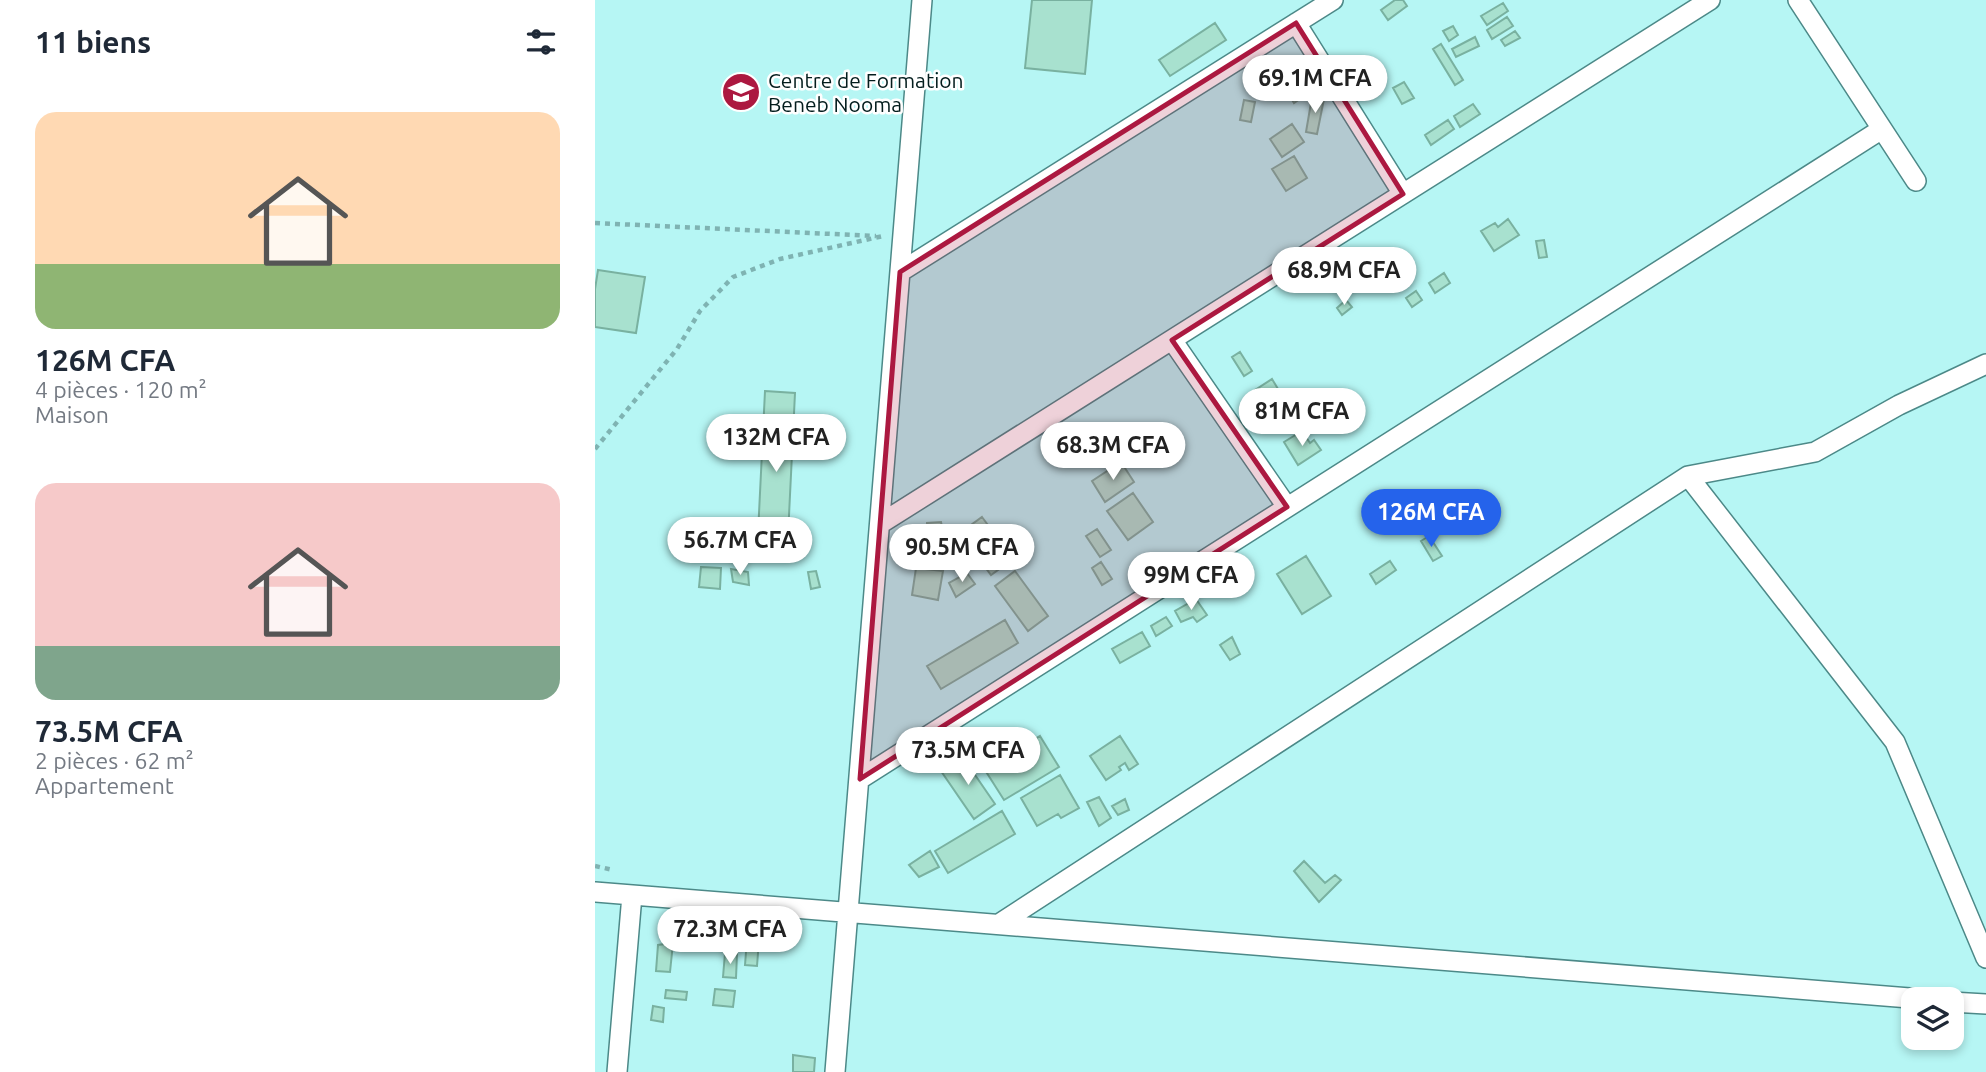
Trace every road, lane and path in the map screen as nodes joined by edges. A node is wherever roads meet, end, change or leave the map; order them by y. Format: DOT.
graph roads {
  1 [pos="922,0"];
  2 [pos="1333,0"];
  3 [pos="1710,0"];
  4 [pos="1798,0"];
  5 [pos="1296,23"];
  6 [pos="1882,129"];
  7 [pos="1916,181"];
  8 [pos="1402,194"];
  9 [pos="595,223"];
  10 [pos="900,272"];
  11 [pos="1172,340"];
  12 [pos="1986,364"];
  13 [pos="595,449"];
  14 [pos="1688,476"];
  15 [pos="1287,507"];
  16 [pos="880,524"];
  17 [pos="860,779"];
  18 [pos="595,892"];
  19 [pos="632,895"];
  20 [pos="849,912"];
  21 [pos="999,924"];
  22 [pos="1986,958"];
  23 [pos="1901,997"];
  24 [pos="1964,1003"];
  25 [pos="1986,1004"];
  26 [pos="617,1072"];
  27 [pos="835,1072"];
  1 -- 10 [label="street"];
  2 -- 5 [label="street"];
  3 -- 8 [label="street"];
  4 -- 6 [label="street"];
  5 -- 8 [label="street"];
  5 -- 10 [label="street"];
  6 -- 7 [label="street"];
  6 -- 15 [label="street"];
  8 -- 11 [label="street"];
  9 -- 13 [label="path"];
  10 -- 16 [label="street"];
  11 -- 15 [label="street"];
  11 -- 16 [label="street"];
  12 -- 14 [label="street"];
  14 -- 21 [label="street"];
  14 -- 22 [label="street"];
  15 -- 17 [label="street"];
  16 -- 17 [label="street"];
  17 -- 20 [label="street"];
  18 -- 19 [label="street"];
  19 -- 20 [label="street"];
  19 -- 26 [label="street"];
  20 -- 21 [label="street"];
  20 -- 27 [label="street"];
  21 -- 23 [label="street"];
  24 -- 25 [label="street"];
}
